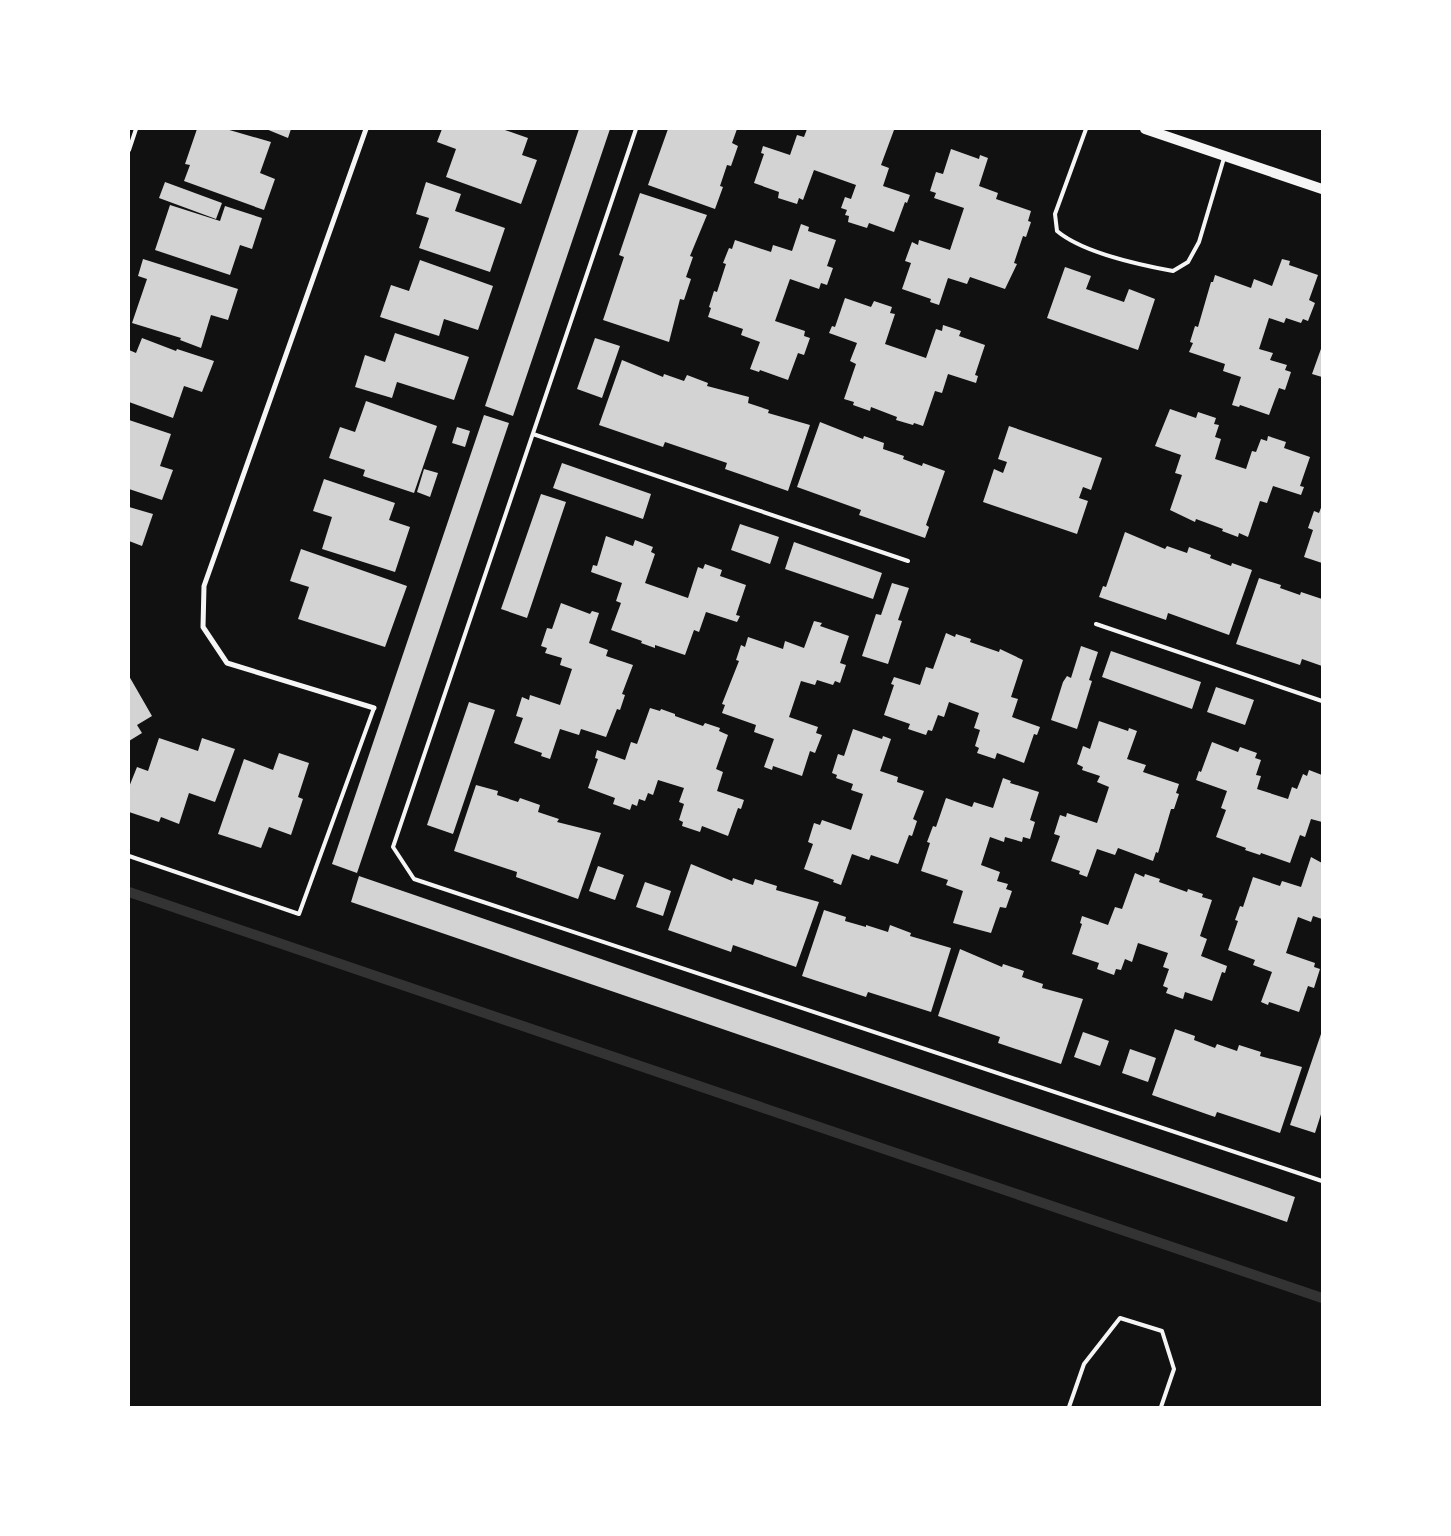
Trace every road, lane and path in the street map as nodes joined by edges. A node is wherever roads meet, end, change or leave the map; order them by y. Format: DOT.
graph roads {
  1 [pos="136,129"];
  2 [pos="366,129"];
  3 [pos="636,129"];
  4 [pos="1086,129"];
  5 [pos="1145,129"];
  6 [pos="129,150"];
  7 [pos="1225,155"];
  8 [pos="1322,188"];
  9 [pos="533,434"];
  10 [pos="908,561"];
  11 [pos="1096,624"];
  12 [pos="1322,701"];
  13 [pos="374,708"];
  14 [pos="129,856"];
  15 [pos="1322,1181"];
  16 [pos="1069,1407"];
  17 [pos="1161,1407"];
  1 -- 6 [label="lane"];
  2 -- 13 [label="street"];
  3 -- 9 [label="lane"];
  4 -- 7 [label="lane"];
  5 -- 7 [label="main road"];
  7 -- 8 [label="main road"];
  9 -- 10 [label="lane"];
  9 -- 15 [label="lane"];
  11 -- 12 [label="lane"];
  13 -- 14 [label="lane"];
  16 -- 17 [label="lane"];
}
